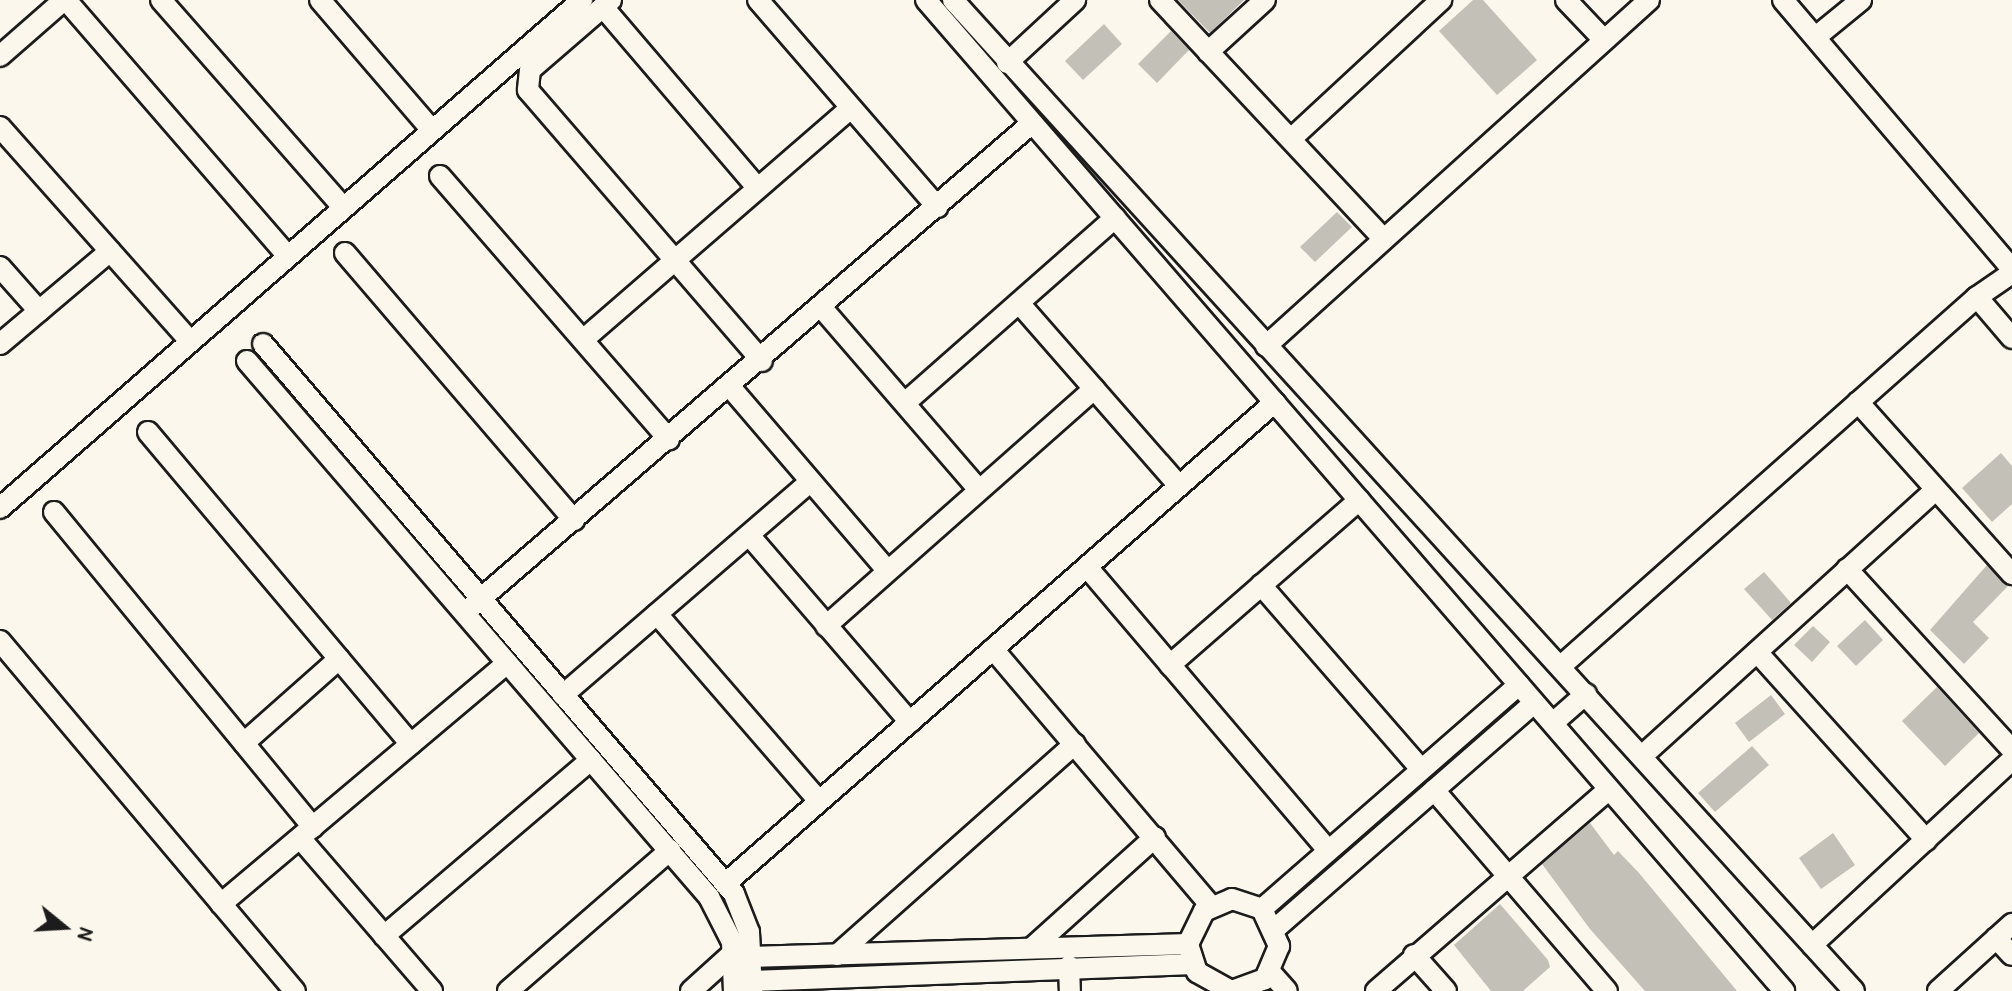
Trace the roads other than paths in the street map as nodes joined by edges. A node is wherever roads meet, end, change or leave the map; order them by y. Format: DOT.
graph roads {
  1 [pos="65,0"];
  2 [pos="161,0"];
  3 [pos="320,0"];
  4 [pos="582,0"];
  5 [pos="758,0"];
  6 [pos="926,0"];
  7 [pos="953,0"];
  8 [pos="1075,0"];
  9 [pos="1160,0"];
  10 [pos="1265,0"];
  11 [pos="1441,0"];
  12 [pos="1566,0"];
  13 [pos="1649,0"];
  14 [pos="1783,0"];
  15 [pos="1861,0"];
  16 [pos="607,4"];
  17 [pos="1817,36"];
  18 [pos="1603,39"];
  19 [pos="1208,52"];
  20 [pos="0,56"];
  21 [pos="1007,63"];
  22 [pos="851,108"];
  23 [pos="1032,123"];
  24 [pos="0,127"];
  25 [pos="430,128"];
  26 [pos="1291,139"];
  27 [pos="440,176"];
  28 [pos="757,187"];
  29 [pos="342,206"];
  30 [pos="937,207"];
  31 [pos="1115,218"];
  32 [pos="1382,237"];
  33 [pos="110,251"];
  34 [pos="345,253"];
  35 [pos="287,255"];
  36 [pos="674,260"];
  37 [pos="0,267"];
  38 [pos="2012,271"];
  39 [pos="1977,297"];
  40 [pos="1019,303"];
  41 [pos="822,308"];
  42 [pos="39,311"];
  43 [pos="2012,338"];
  44 [pos="583,340"];
  45 [pos="190,341"];
  46 [pos="0,344"];
  47 [pos="263,344"];
  48 [pos="1266,346"];
  49 [pos="247,361"];
  50 [pos="762,361"];
  51 [pos="731,388"];
  52 [pos="1094,389"];
  53 [pos="1275,402"];
  54 [pos="1858,402"];
  55 [pos="905,403"];
  56 [pos="148,432"];
  57 [pos="669,439"];
  58 [pos="810,482"];
  59 [pos="1179,486"];
  60 [pos="979,490"];
  61 [pos="1935,490"];
  62 [pos="1359,500"];
  63 [pos="0,508"];
  64 [pos="54,512"];
  65 [pos="574,520"];
  66 [pos="749,535"];
  67 [pos="1087,567"];
  68 [pos="1847,569"];
  69 [pos="887,570"];
  70 [pos="2012,574"];
  71 [pos="1261,585"];
  72 [pos="480,599"];
  73 [pos="464,613"];
  74 [pos="657,614"];
  75 [pos="826,626"];
  76 [pos="0,641"];
  77 [pos="993,649"];
  78 [pos="1757,652"];
  79 [pos="339,659"];
  80 [pos="507,663"];
  81 [pos="1170,665"];
  82 [pos="1561,666"];
  83 [pos="1519,685"];
  84 [pos="1586,694"];
  85 [pos="563,695"];
  86 [pos="1534,703"];
  87 [pos="910,722"];
  88 [pos="1553,723"];
  89 [pos="244,743"];
  90 [pos="411,744"];
  91 [pos="1075,744"];
  92 [pos="2012,750"];
  93 [pos="1642,756"];
  94 [pos="591,760"];
  95 [pos="2012,760"];
  96 [pos="1421,769"];
  97 [pos="1609,789"];
  98 [pos="1434,790"];
  99 [pos="819,801"];
  100 [pos="306,833"];
  101 [pos="1155,837"];
  102 [pos="1926,840"];
  103 [pos="1327,849"];
  104 [pos="670,850"];
  105 [pos="1506,874"];
  106 [pos="725,884"];
  107 [pos="221,904"];
  108 [pos="1211,906"];
  109 [pos="1262,909"];
  110 [pos="2012,924"];
  111 [pos="1276,928"];
  112 [pos="384,936"];
  113 [pos="1996,938"];
  114 [pos="1812,945"];
  115 [pos="1033,947"];
  116 [pos="1190,954"];
  117 [pos="742,955"];
  118 [pos="837,955"];
  119 [pos="1414,955"];
  120 [pos="2012,955"];
  121 [pos="1069,966"];
  122 [pos="1270,972"];
  123 [pos="746,988"];
  124 [pos="1242,990"];
  125 [pos="295,991"];
  126 [pos="432,991"];
  127 [pos="508,991"];
  128 [pos="691,991"];
  129 [pos="1070,991"];
  130 [pos="1287,991"];
  131 [pos="1376,991"];
  132 [pos="1446,991"];
  133 [pos="1607,991"];
  134 [pos="1784,991"];
  135 [pos="1854,991"];
  136 [pos="1938,991"];
  1 -- 20 [label="street"];
  1 -- 35 [label="street"];
  2 -- 29 [label="street"];
  3 -- 25 [label="street"];
  4 -- 25 [label="street"];
  5 -- 22 [label="street"];
  6 -- 23 [label="street"];
  7 -- 21 [label="street"];
  8 -- 21 [label="street"];
  9 -- 19 [label="street"];
  10 -- 19 [label="street"];
  11 -- 26 [label="street"];
  12 -- 18 [label="street"];
  13 -- 18 [label="street"];
  14 -- 17 [label="street"];
  15 -- 17 [label="street"];
  16 -- 28 [label="street"];
  16 -- 36 [label="street"];
  17 -- 38 [label="street"];
  18 -- 32 [label="street"];
  19 -- 26 [label="street"];
  21 -- 48 [label="street"];
  22 -- 28 [label="street"];
  22 -- 30 [label="street"];
  23 -- 30 [label="street"];
  23 -- 31 [label="street"];
  24 -- 33 [label="street"];
  25 -- 29 [label="street"];
  26 -- 32 [label="street"];
  27 -- 44 [label="street"];
  28 -- 36 [label="street"];
  29 -- 35 [label="street"];
  30 -- 41 [label="street"];
  31 -- 40 [label="street"];
  31 -- 53 [label="street"];
  32 -- 48 [label="street"];
  33 -- 42 [label="street"];
  33 -- 45 [label="street"];
  34 -- 65 [label="street"];
  35 -- 45 [label="street"];
  36 -- 44 [label="street"];
  36 -- 50 [label="street"];
  37 -- 42 [label="street"];
  38 -- 39 [label="street"];
  39 -- 43 [label="street"];
  39 -- 54 [label="street"];
  40 -- 52 [label="street"];
  40 -- 55 [label="street"];
  41 -- 50 [label="street"];
  41 -- 55 [label="street"];
  42 -- 46 [label="street"];
  44 -- 57 [label="street"];
  45 -- 63 [label="street"];
  47 -- 72 [label="street"];
  48 -- 82 [label="street"];
  49 -- 73 [label="street"];
  50 -- 51 [label="street"];
  51 -- 57 [label="street"];
  51 -- 58 [label="street"];
  52 -- 59 [label="street"];
  52 -- 60 [label="street"];
  53 -- 59 [label="street"];
  53 -- 62 [label="street"];
  54 -- 61 [label="street"];
  54 -- 82 [label="street"];
  55 -- 60 [label="street"];
  56 -- 79 [label="street"];
  57 -- 65 [label="street"];
  58 -- 66 [label="street"];
  58 -- 69 [label="street"];
  59 -- 67 [label="street"];
  60 -- 69 [label="street"];
  61 -- 68 [label="street"];
  61 -- 70 [label="street"];
  62 -- 71 [label="street"];
  62 -- 83 [label="street"];
  64 -- 89 [label="street"];
  65 -- 72 [label="street"];
  66 -- 74 [label="street"];
  66 -- 75 [label="street"];
  67 -- 77 [label="street"];
  67 -- 81 [label="street"];
  68 -- 78 [label="street"];
  68 -- 92 [label="street"];
  69 -- 75 [label="street"];
  71 -- 81 [label="street"];
  71 -- 96 [label="street"];
  72 -- 73 [label="street"];
  72 -- 85 [label="street"];
  73 -- 80 [label="street"];
  74 -- 85 [label="street"];
  74 -- 99 [label="street"];
  75 -- 87 [label="street"];
  76 -- 107 [label="street"];
  77 -- 87 [label="street"];
  77 -- 91 [label="street"];
  78 -- 93 [label="street"];
  78 -- 102 [label="street"];
  79 -- 89 [label="street"];
  79 -- 90 [label="street"];
  80 -- 90 [label="street"];
  80 -- 94 [label="street"];
  81 -- 103 [label="street"];
  82 -- 84 [label="street"];
  83 -- 86 [label="street"];
  83 -- 96 [label="street"];
  84 -- 88 [label="street"];
  84 -- 93 [label="street"];
  85 -- 106 [label="street"];
  86 -- 88 [label="street"];
  86 -- 98 [label="street"];
  87 -- 99 [label="street"];
  88 -- 97 [label="street"];
  89 -- 100 [label="street"];
  90 -- 100 [label="street"];
  91 -- 101 [label="street"];
  91 -- 118 [label="street"];
  93 -- 114 [label="street"];
  94 -- 104 [label="street"];
  94 -- 112 [label="street"];
  95 -- 102 [label="street"];
  96 -- 103 [label="street"];
  97 -- 105 [label="street"];
  97 -- 134 [label="street"];
  98 -- 105 [label="street"];
  98 -- 111 [label="street"];
  99 -- 106 [label="street"];
  100 -- 107 [label="street"];
  100 -- 112 [label="street"];
  101 -- 108 [label="street"];
  101 -- 115 [label="street"];
  102 -- 114 [label="street"];
  103 -- 109 [label="street"];
  104 -- 117 [label="street"];
  104 -- 127 [label="street"];
  105 -- 119 [label="street"];
  105 -- 133 [label="street"];
  106 -- 117 [label="street"];
  107 -- 125 [label="street"];
  108 -- 109 [label="street"];
  108 -- 116 [label="street"];
  109 -- 111 [label="street"];
  110 -- 113 [label="street"];
  111 -- 122 [label="street"];
  112 -- 126 [label="street"];
  113 -- 120 [label="street"];
  113 -- 136 [label="street"];
  114 -- 135 [label="street"];
  115 -- 116 [label="street"];
  115 -- 118 [label="street"];
  116 -- 121 [label="street"];
  116 -- 124 [label="street"];
  117 -- 118 [label="street"];
  117 -- 123 [label="street"];
  117 -- 128 [label="street"];
  119 -- 131 [label="street"];
  119 -- 132 [label="street"];
  121 -- 123 [label="street"];
  121 -- 129 [label="street"];
  122 -- 124 [label="street"];
  122 -- 130 [label="street"];
}
